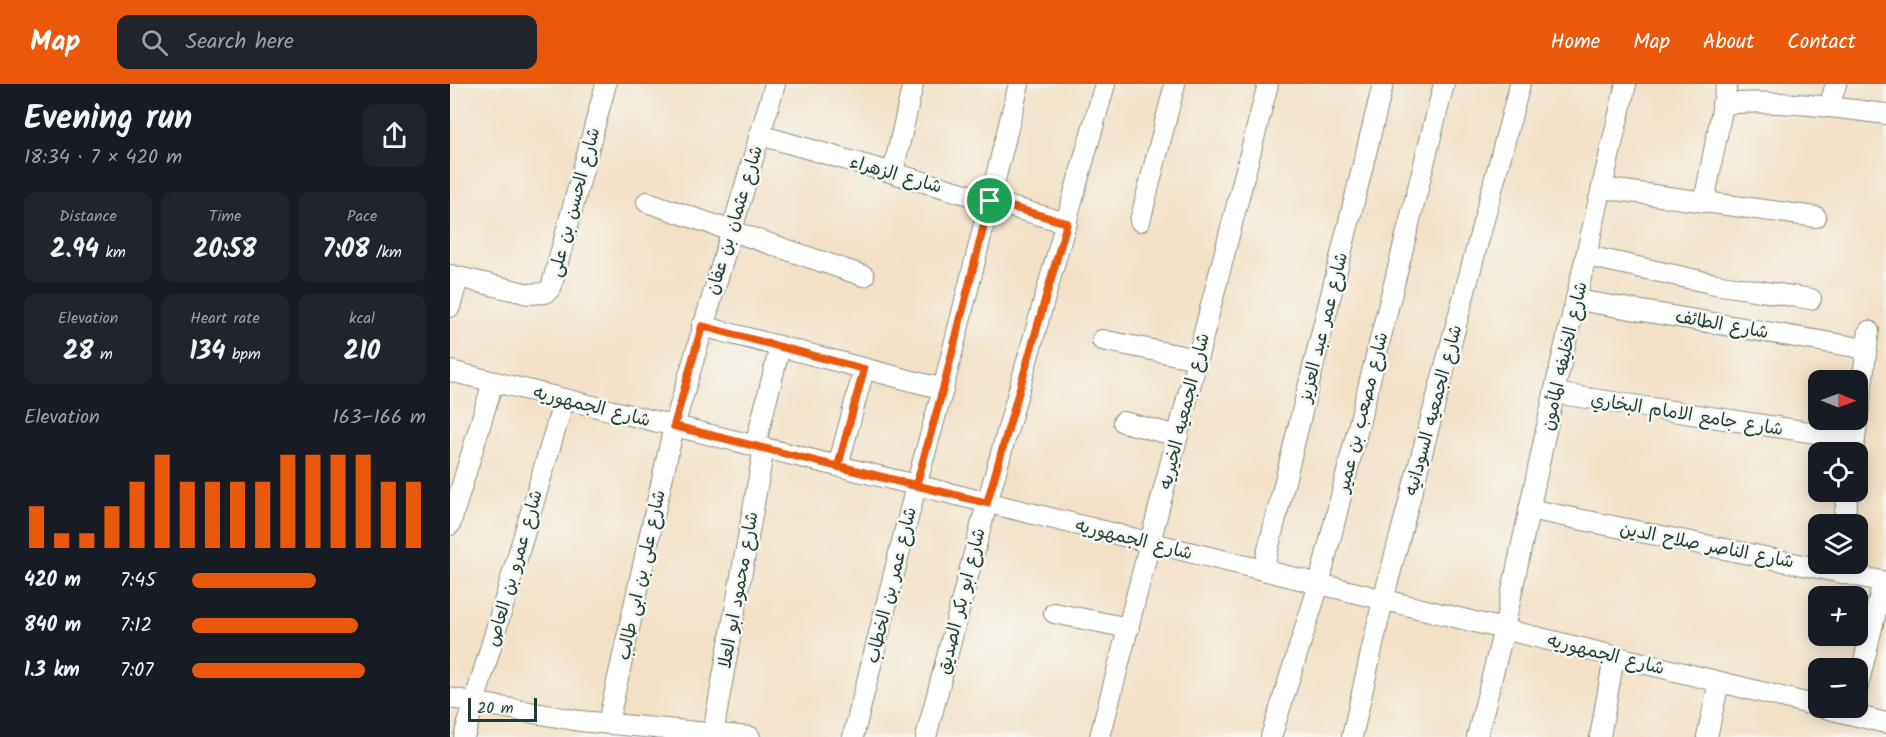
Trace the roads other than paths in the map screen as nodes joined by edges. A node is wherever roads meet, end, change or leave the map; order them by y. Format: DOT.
graph roads {
  1 [pos="606,84"];
  2 [pos="775,84"];
  3 [pos="913,84"];
  4 [pos="1018,84"];
  5 [pos="1105,84"];
  6 [pos="1175,84"];
  7 [pos="1268,84"];
  8 [pos="1383,84"];
  9 [pos="1444,84"];
  10 [pos="1520,84"];
  11 [pos="1626,84"];
  12 [pos="1727,84"];
  13 [pos="1836,84"];
  14 [pos="1722,104"];
  15 [pos="1829,107"];
  16 [pos="1886,114"];
  17 [pos="760,135"];
  18 [pos="892,172"];
  19 [pos="1602,188"];
  20 [pos="990,201"];
  21 [pos="647,202"];
  22 [pos="1704,202"];
  23 [pos="1816,218"];
  24 [pos="1140,221"];
  25 [pos="1067,223"];
  26 [pos="730,230"];
  27 [pos="1587,256"];
  28 [pos="454,276"];
  29 [pos="864,276"];
  30 [pos="1811,298"];
  31 [pos="1577,300"];
  32 [pos="450,307"];
  33 [pos="702,326"];
  34 [pos="1102,340"];
  35 [pos="780,347"];
  36 [pos="1197,359"];
  37 [pos="864,369"];
  38 [pos="450,371"];
  39 [pos="493,382"];
  40 [pos="943,389"];
  41 [pos="1554,393"];
  42 [pos="564,400"];
  43 [pos="1123,422"];
  44 [pos="674,426"];
  45 [pos="1178,436"];
  46 [pos="1831,442"];
  47 [pos="1855,442"];
  48 [pos="759,447"];
  49 [pos="838,466"];
  50 [pos="916,486"];
  51 [pos="987,503"];
  52 [pos="1529,509"];
  53 [pos="450,525"];
  54 [pos="1151,543"];
  55 [pos="1808,562"];
  56 [pos="1263,570"];
  57 [pos="1858,574"];
  58 [pos="1884,582"];
  59 [pos="1319,584"];
  60 [pos="1383,600"];
  61 [pos="1054,613"];
  62 [pos="1129,628"];
  63 [pos="1504,629"];
  64 [pos="1614,657"];
  65 [pos="1865,658"];
  66 [pos="1719,682"];
  67 [pos="450,699"];
  68 [pos="474,704"];
  69 [pos="1808,704"];
  70 [pos="1868,717"];
  71 [pos="608,723"];
  72 [pos="1886,723"];
  73 [pos="577,729"];
  74 [pos="650,732"];
  75 [pos="713,733"];
  76 [pos="464,737"];
  77 [pos="750,737"];
  78 [pos="854,737"];
  79 [pos="926,737"];
  80 [pos="1100,737"];
  81 [pos="1271,737"];
  82 [pos="1353,737"];
  83 [pos="1477,737"];
  84 [pos="1600,737"];
  85 [pos="1707,737"];
  1 -- 28 [label="street, شارع الحسن بن على"];
  2 -- 17 [label="street, شارع عثمان بن عفان"];
  3 -- 18 [label="street"];
  4 -- 20 [label="street, شارع عمر بن الخطاب"];
  5 -- 25 [label="street, شارع ابو بكر الصديق"];
  6 -- 24 [label="street"];
  7 -- 36 [label="street, شارع الجمعيه الخيريه"];
  8 -- 56 [label="street, شارع عمر عبد العزيز"];
  9 -- 59 [label="street, شارع مصعب بن عمير"];
  10 -- 60 [label="street, شارع الجمعيه السودانيه"];
  11 -- 19 [label="street, شارع الخليفه المأمون"];
  12 -- 14 [label="street"];
  13 -- 15 [label="street"];
  14 -- 15 [label="street"];
  14 -- 22 [label="street"];
  15 -- 16 [label="street"];
  17 -- 18 [label="street, شارع الزهراء"];
  17 -- 26 [label="street, شارع عثمان بن عفان"];
  18 -- 20 [label="street, شارع الزهراء"];
  19 -- 22 [label="street"];
  19 -- 27 [label="street, شارع الخليفه المأمون"];
  20 -- 25 [label="street, شارع الزهراء"];
  20 -- 40 [label="street, شارع عمر بن الخطاب"];
  21 -- 26 [label="street"];
  22 -- 23 [label="street"];
  25 -- 51 [label="street, شارع ابو بكر الصديق"];
  26 -- 29 [label="street"];
  26 -- 33 [label="street, شارع عثمان بن عفان"];
  27 -- 30 [label="street"];
  27 -- 31 [label="street, شارع الخليفه المأمون"];
  28 -- 32 [label="street"];
  31 -- 41 [label="street, شارع الخليفه المأمون"];
  31 -- 47 [label="street, شارع الطائف"];
  33 -- 35 [label="street"];
  33 -- 44 [label="street, شارع عثمان بن عفان"];
  34 -- 36 [label="street"];
  35 -- 37 [label="street"];
  35 -- 48 [label="street, شارع محمود ابو العلا"];
  36 -- 45 [label="street, شارع الجمعيه الخيريه"];
  37 -- 40 [label="street"];
  37 -- 49 [label="street"];
  38 -- 39 [label="street, شارع الجمهوريه"];
  39 -- 42 [label="street, شارع الجمهوريه"];
  39 -- 53 [label="street"];
  40 -- 50 [label="street, شارع عمر بن الخطاب"];
  41 -- 46 [label="street, شارع جامع الامام البخاري"];
  41 -- 52 [label="street, شارع الخليفه المأمون"];
  42 -- 44 [label="street, شارع الجمهوريه"];
  42 -- 68 [label="street, شارع عمرو بن العاص"];
  43 -- 45 [label="street"];
  44 -- 48 [label="street, شارع الجمهوريه"];
  44 -- 71 [label="street, شارع على بن ابى طالب"];
  45 -- 54 [label="street, شارع الجمعيه الخيريه"];
  48 -- 49 [label="street, شارع الجمهوريه"];
  48 -- 75 [label="street, شارع محمود ابو العلا"];
  49 -- 50 [label="street, شارع الجمهوريه"];
  50 -- 51 [label="street, شارع الجمهوريه"];
  50 -- 78 [label="street, شارع عمر بن الخطاب"];
  51 -- 54 [label="street, شارع الجمهوريه"];
  51 -- 79 [label="street, شارع ابو بكر الصديق"];
  52 -- 55 [label="street, شارع الناصر صلاح الدين"];
  52 -- 63 [label="street, شارع الخليفه المأمون"];
  54 -- 56 [label="street, شارع الجمهوريه"];
  54 -- 62 [label="street, شارع الجمعيه الخيريه"];
  56 -- 59 [label="street, شارع الجمهوريه"];
  57 -- 58 [label="street, شارع الناصر صلاح الدين"];
  58 -- 65 [label="street"];
  59 -- 60 [label="street, شارع الجمهوريه"];
  59 -- 81 [label="street, شارع مصعب بن عمير"];
  60 -- 63 [label="street, شارع الجمهوريه"];
  60 -- 82 [label="street, شارع الجمعيه السودانيه"];
  61 -- 62 [label="street"];
  62 -- 80 [label="street, شارع الجمعيه الخيريه"];
  63 -- 64 [label="street, شارع الجمهوريه"];
  63 -- 83 [label="street, شارع الخليفه المأمون"];
  64 -- 66 [label="street, شارع الجمهوريه"];
  64 -- 84 [label="street"];
  66 -- 69 [label="street, شارع الجمهوريه"];
  66 -- 85 [label="street"];
  67 -- 68 [label="street"];
  68 -- 73 [label="street"];
  68 -- 76 [label="street, شارع عمرو بن العاص"];
  70 -- 72 [label="street"];
  71 -- 73 [label="street"];
  71 -- 74 [label="street"];
  74 -- 75 [label="street"];
  75 -- 77 [label="street"];
}
